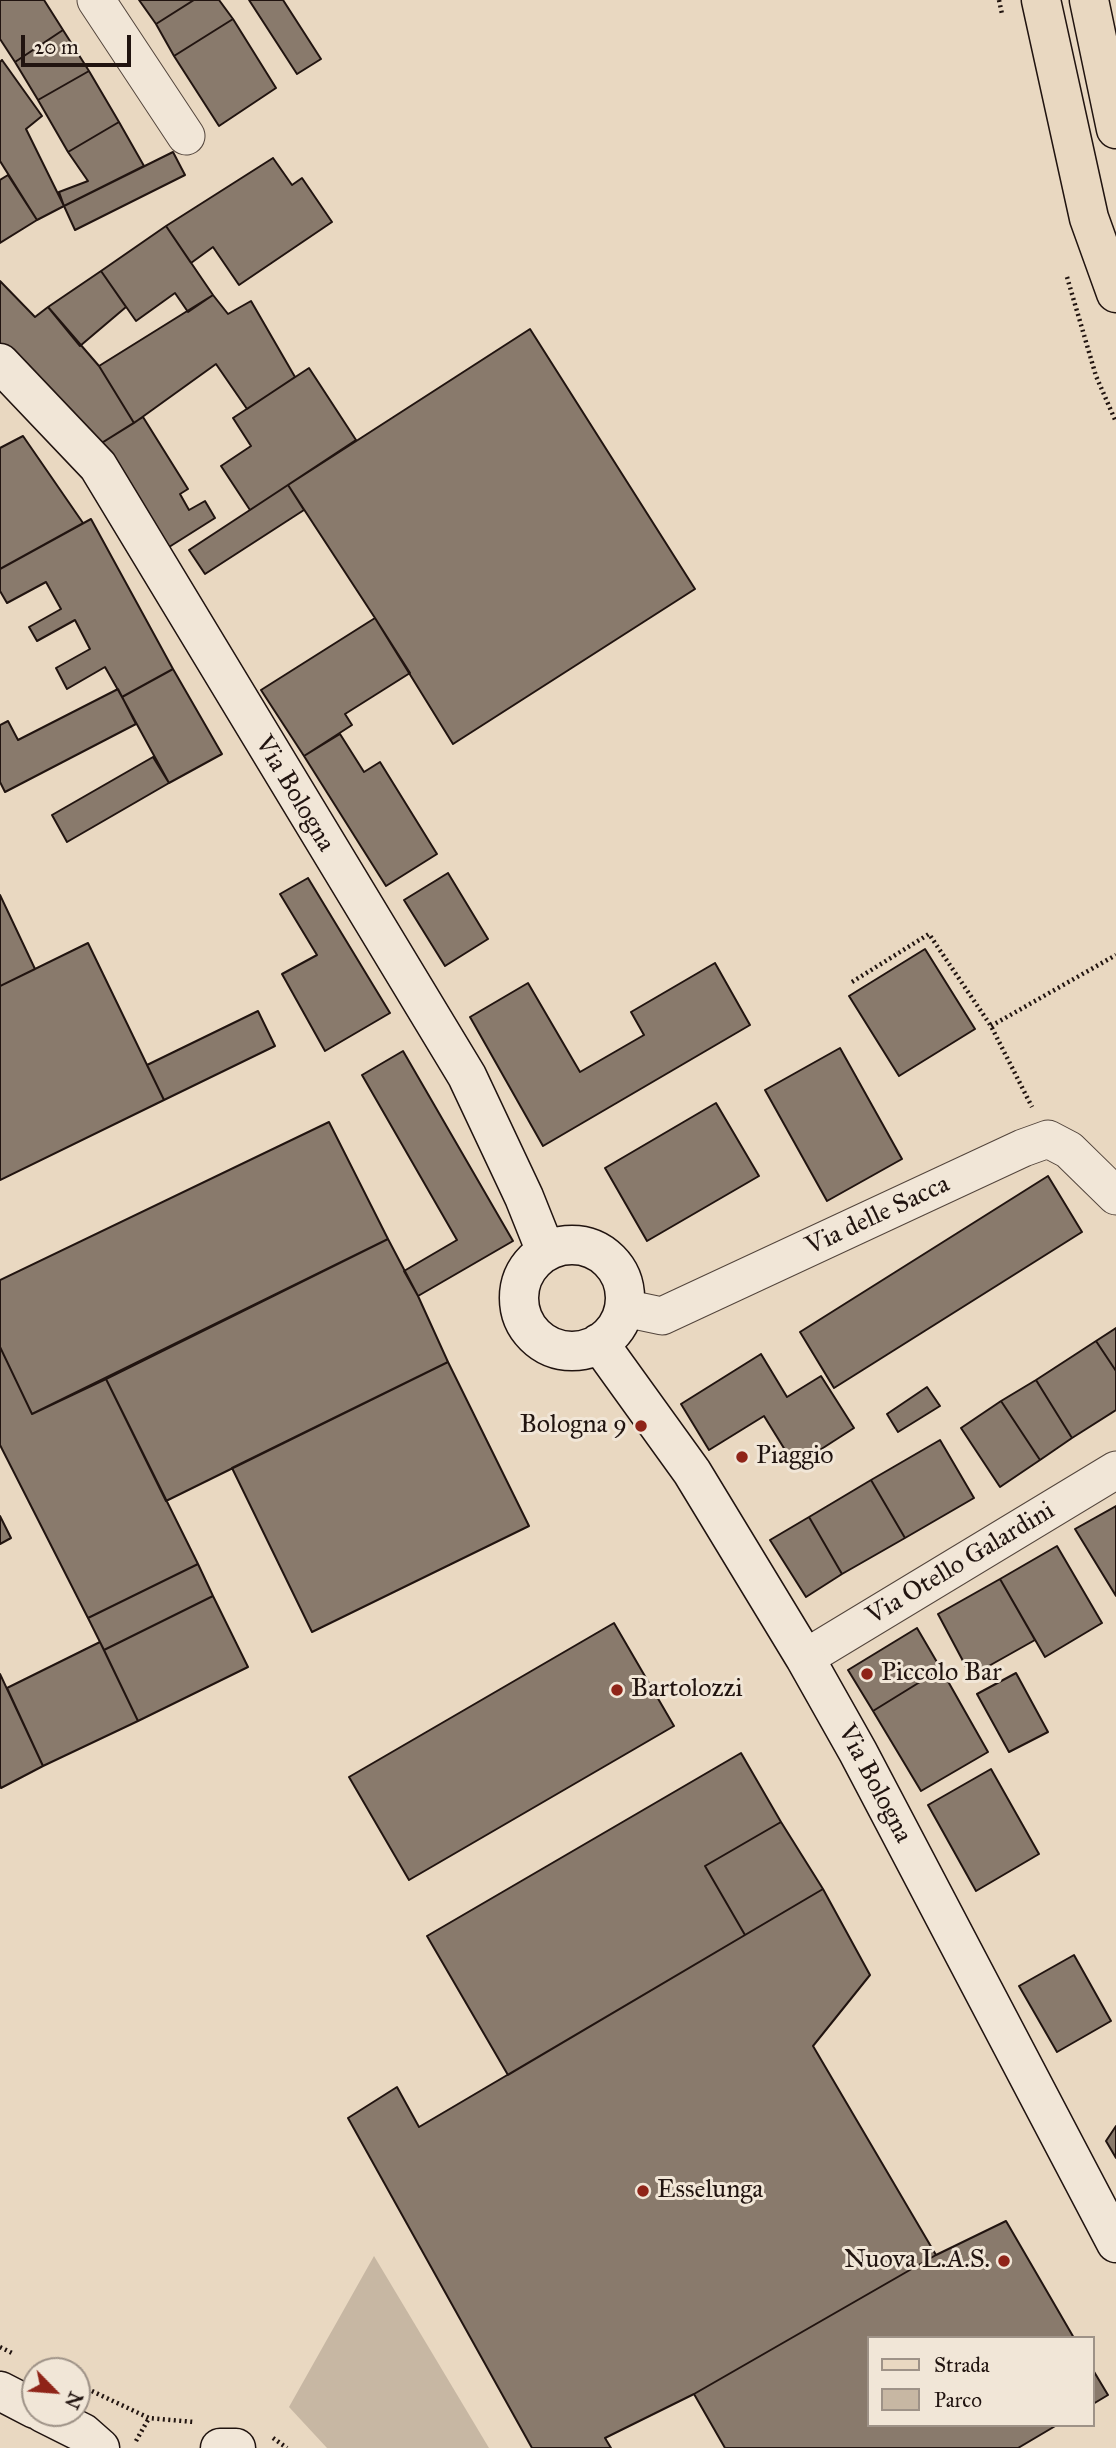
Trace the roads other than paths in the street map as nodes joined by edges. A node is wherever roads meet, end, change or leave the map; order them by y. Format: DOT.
graph roads {
  1 [pos="96,0"];
  2 [pos="1041,0"];
  3 [pos="1089,0"];
  4 [pos="1116,129"];
  5 [pos="186,136"];
  6 [pos="1116,293"];
  7 [pos="0,363"];
  8 [pos="1116,1196"];
  9 [pos="546,1252"];
  10 [pos="624,1308"];
  11 [pos="599,1343"];
  12 [pos="1116,1470"];
  13 [pos="805,1658"];
  14 [pos="1116,2243"];
  15 [pos="0,2391"];
  16 [pos="21,2402"];
  17 [pos="68,2427"];
  18 [pos="213,2436"];
  19 [pos="91,2440"];
  20 [pos="252,2441"];
  1 -- 5 [label="street"];
  2 -- 6 [label="main road"];
  3 -- 4 [label="main road"];
  7 -- 9 [label="street, Via Bologna"];
  8 -- 10 [label="street, Via delle Sacca"];
  9 -- 10 [label="street"];
  9 -- 11 [label="street"];
  10 -- 11 [label="street"];
  11 -- 13 [label="street, Via Bologna"];
  12 -- 13 [label="street, Via Otello Galardini"];
  13 -- 14 [label="street, Via Bologna"];
  15 -- 16 [label="street"];
  17 -- 19 [label="street"];
  18 -- 20 [label="street"];
}
